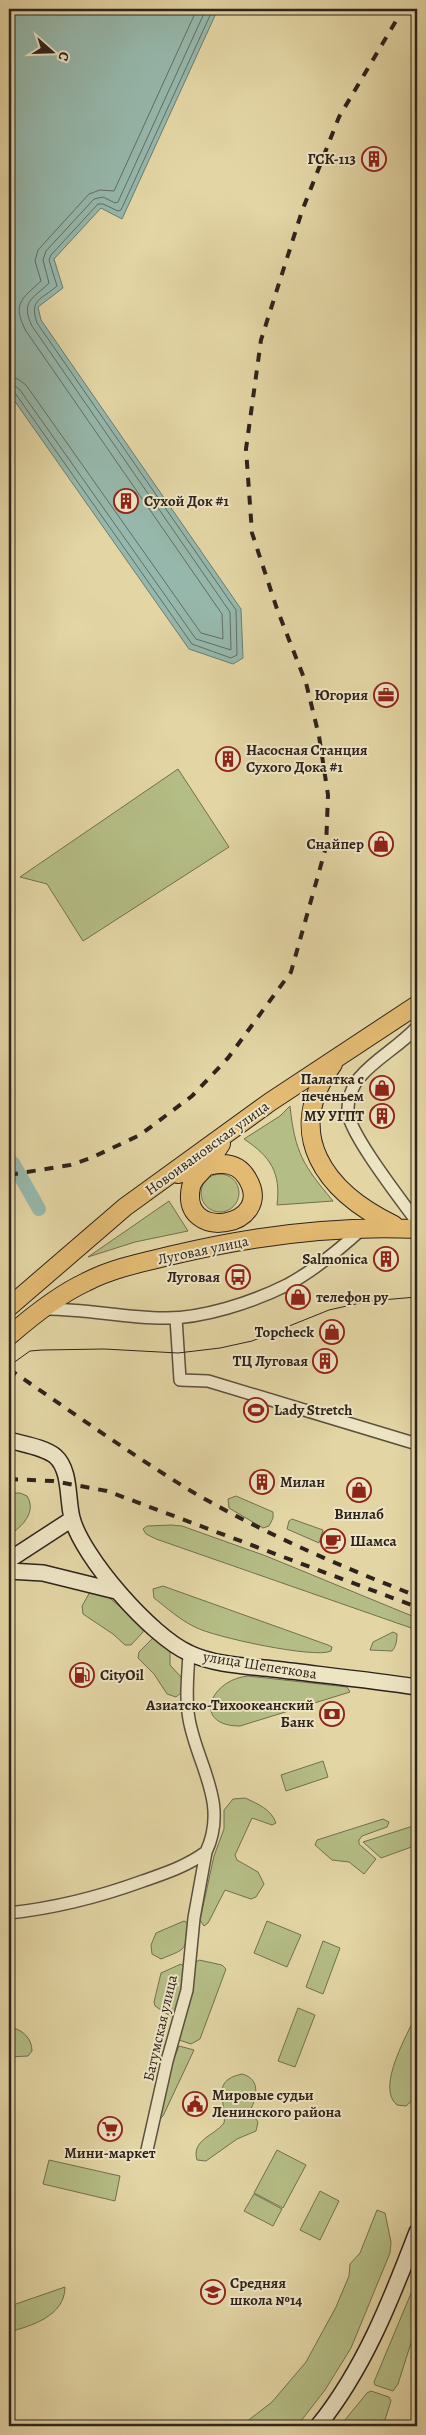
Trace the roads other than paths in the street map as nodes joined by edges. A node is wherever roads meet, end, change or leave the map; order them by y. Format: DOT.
graph roads {
  1 [pos="417,1005"];
  2 [pos="417,1027"];
  3 [pos="340,1056"];
  4 [pos="226,1136"];
  5 [pos="205,1168"];
  6 [pos="168,1176"];
  7 [pos="230,1223"];
  8 [pos="412,1226"];
  9 [pos="364,1228"];
  10 [pos="280,1235"];
  11 [pos="198,1249"];
  12 [pos="9,1307"];
  13 [pos="42,1309"];
  14 [pos="176,1318"];
  15 [pos="9,1336"];
  16 [pos="9,1440"];
  17 [pos="417,1444"];
  18 [pos="72,1519"];
  19 [pos="9,1560"];
  20 [pos="9,1571"];
  21 [pos="116,1591"];
  22 [pos="189,1653"];
  23 [pos="417,1687"];
  24 [pos="206,1852"];
  25 [pos="9,1913"];
  26 [pos="147,2150"];
  27 [pos="417,2232"];
  28 [pos="318,2426"];
  1 -- 3 [label="main road, Новоивановская улица"];
  2 -- 8 [label="street"];
  3 -- 4 [label="main road, Новоивановская улица"];
  3 -- 8 [label="main road"];
  4 -- 5 [label="main road"];
  4 -- 6 [label="main road, Новоивановская улица"];
  5 -- 6 [label="main road"];
  5 -- 7 [label="main road"];
  5 -- 7 [label="main road"];
  6 -- 12 [label="main road, Новоивановская улица"];
  7 -- 10 [label="main road"];
  7 -- 11 [label="main road"];
  8 -- 9 [label="main road, Луговая улица"];
  9 -- 10 [label="main road, Луговая улица"];
  9 -- 14 [label="street"];
  10 -- 11 [label="main road, Луговая улица"];
  11 -- 13 [label="main road, Луговая улица"];
  13 -- 14 [label="street"];
  13 -- 15 [label="main road, Луговая улица"];
  14 -- 17 [label="street"];
  16 -- 18 [label="main road, улица Шепеткова"];
  18 -- 19 [label="main road"];
  18 -- 21 [label="main road, улица Шепеткова"];
  20 -- 21 [label="main road"];
  21 -- 22 [label="main road, улица Шепеткова"];
  22 -- 23 [label="main road, улица Шепеткова"];
  22 -- 24 [label="street, Батумская улица"];
  24 -- 25 [label="street"];
  24 -- 26 [label="street, Батумская улица"];
  27 -- 28 [label="main road"];
}
